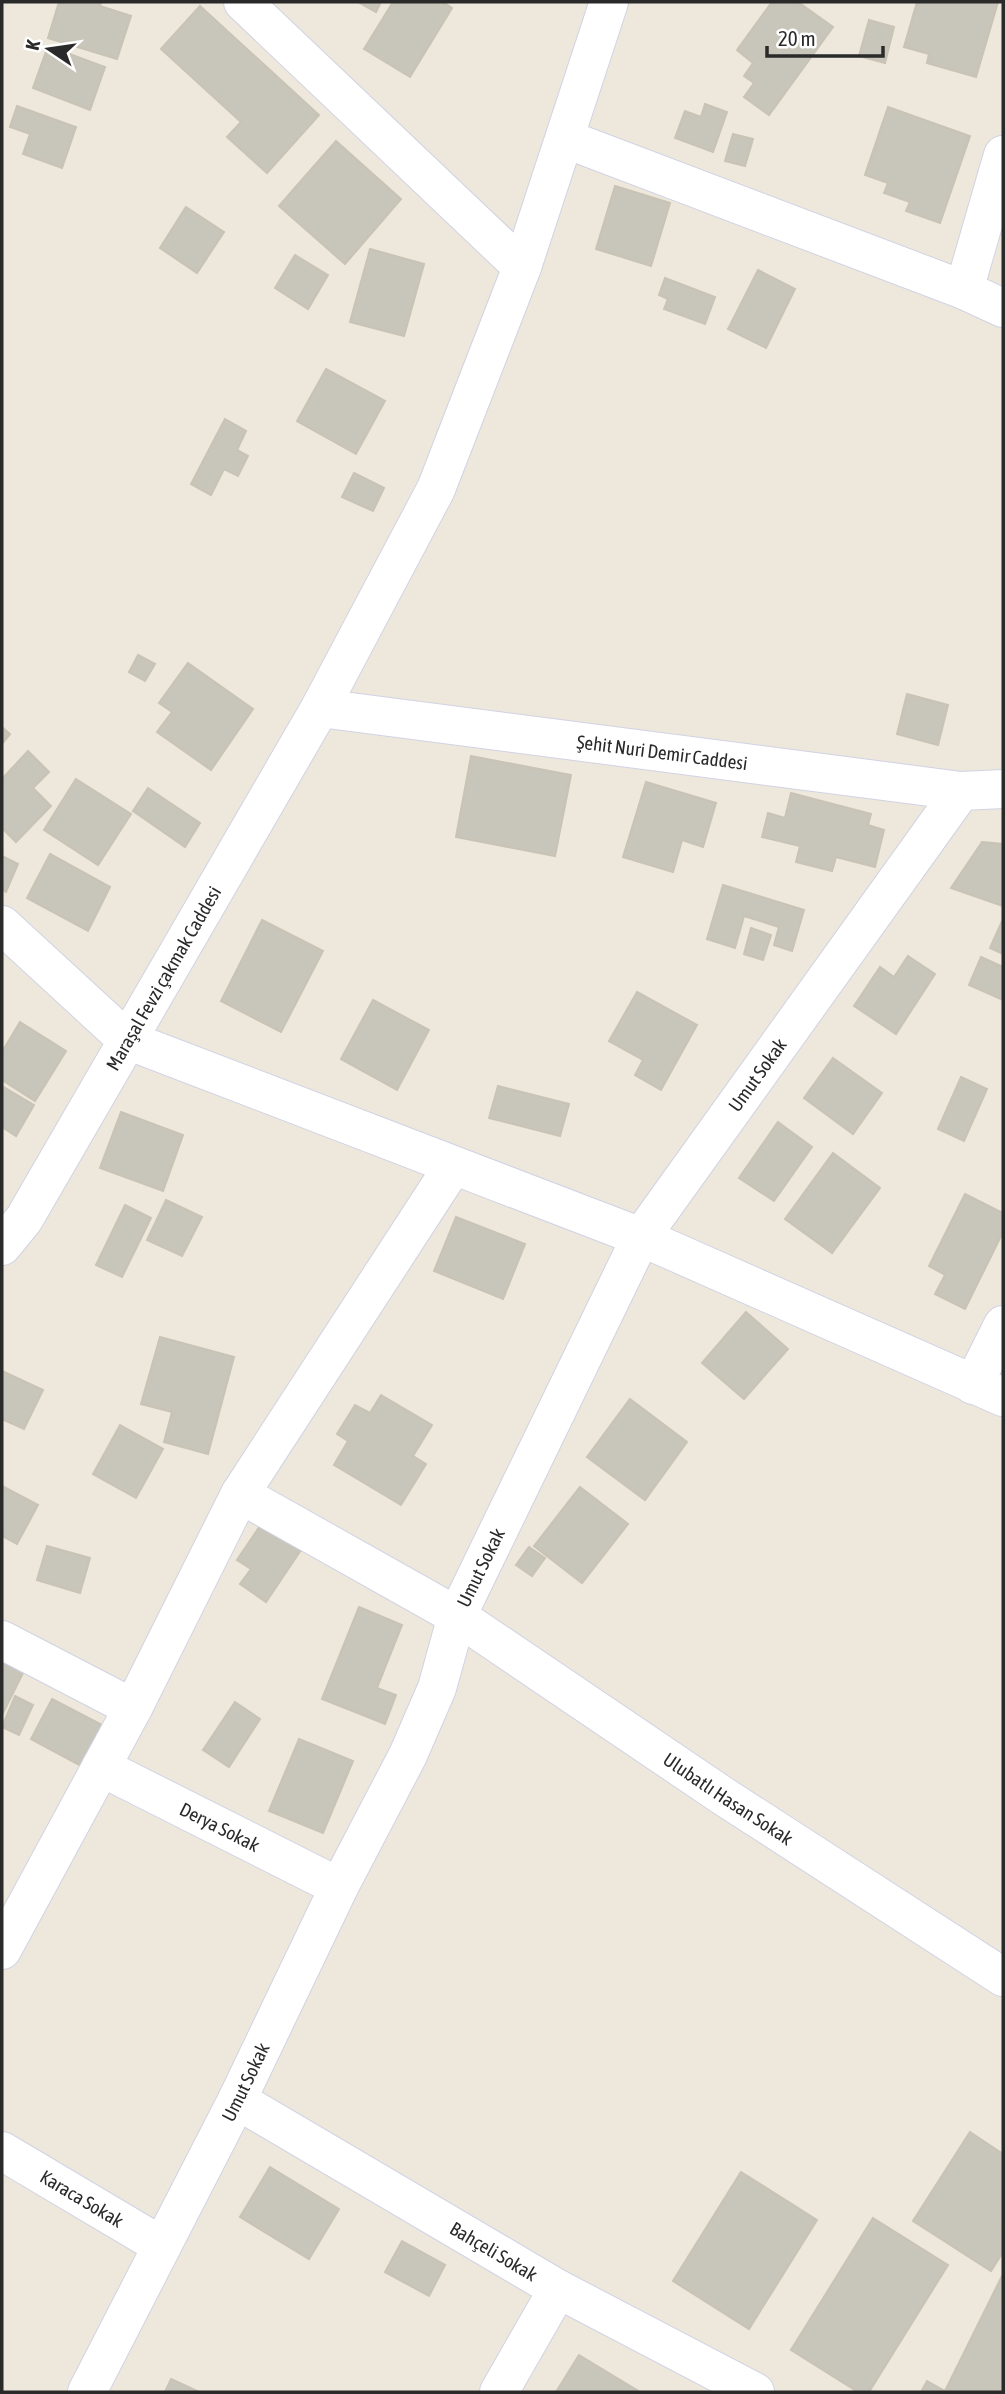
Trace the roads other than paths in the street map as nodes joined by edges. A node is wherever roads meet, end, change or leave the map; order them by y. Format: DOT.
graph roads {
  1 [pos="243,2"];
  2 [pos="609,2"];
  3 [pos="566,139"];
  4 [pos="1003,155"];
  5 [pos="522,267"];
  6 [pos="964,290"];
  7 [pos="1003,308"];
  8 [pos="320,708"];
  9 [pos="1003,789"];
  10 [pos="961,791"];
  11 [pos="2,925"];
  12 [pos="127,1040"];
  13 [pos="453,1167"];
  14 [pos="641,1237"];
  15 [pos="2,1246"];
  16 [pos="1003,1325"];
  17 [pos="988,1391"];
  18 [pos="240,1494"];
  19 [pos="457,1616"];
  20 [pos="2,1640"];
  21 [pos="133,1708"];
  22 [pos="101,1767"];
  23 [pos="339,1887"];
  24 [pos="2,1950"];
  25 [pos="1003,1977"];
  26 [pos="237,2100"];
  27 [pos="2,2151"];
  28 [pos="162,2246"];
  29 [pos="558,2289"];
  30 [pos="88,2392"];
  31 [pos="499,2392"];
  32 [pos="755,2392"];
  1 -- 5 [label="street"];
  2 -- 3 [label="street, Maraşal Fevzi çakmak Caddesi"];
  3 -- 5 [label="street, Maraşal Fevzi çakmak Caddesi"];
  3 -- 6 [label="street"];
  4 -- 6 [label="street"];
  5 -- 8 [label="street, Maraşal Fevzi çakmak Caddesi"];
  6 -- 7 [label="street"];
  8 -- 10 [label="street, Şehit Nuri Demir Caddesi"];
  8 -- 12 [label="street, Maraşal Fevzi çakmak Caddesi"];
  9 -- 10 [label="street, Şehit Nuri Demir Caddesi"];
  10 -- 14 [label="street, Umut Sokak"];
  11 -- 12 [label="street"];
  12 -- 13 [label="street"];
  12 -- 15 [label="street, Maraşal Fevzi çakmak Caddesi"];
  13 -- 14 [label="street"];
  13 -- 18 [label="street"];
  14 -- 17 [label="street"];
  14 -- 19 [label="street, Umut Sokak"];
  16 -- 17 [label="street"];
  18 -- 19 [label="street, Ulubatlı Hasan Sokak"];
  18 -- 21 [label="street"];
  19 -- 23 [label="street, Umut Sokak"];
  19 -- 25 [label="street, Ulubatlı Hasan Sokak"];
  20 -- 21 [label="street"];
  21 -- 22 [label="street"];
  22 -- 23 [label="street, Derya Sokak"];
  22 -- 24 [label="street"];
  23 -- 26 [label="street, Umut Sokak"];
  26 -- 28 [label="street, Umut Sokak"];
  26 -- 29 [label="street, Bahçeli Sokak"];
  27 -- 28 [label="street, Karaca Sokak"];
  28 -- 30 [label="street, Umut Sokak"];
  29 -- 31 [label="street"];
  29 -- 32 [label="street, Bahçeli Sokak"];
}
